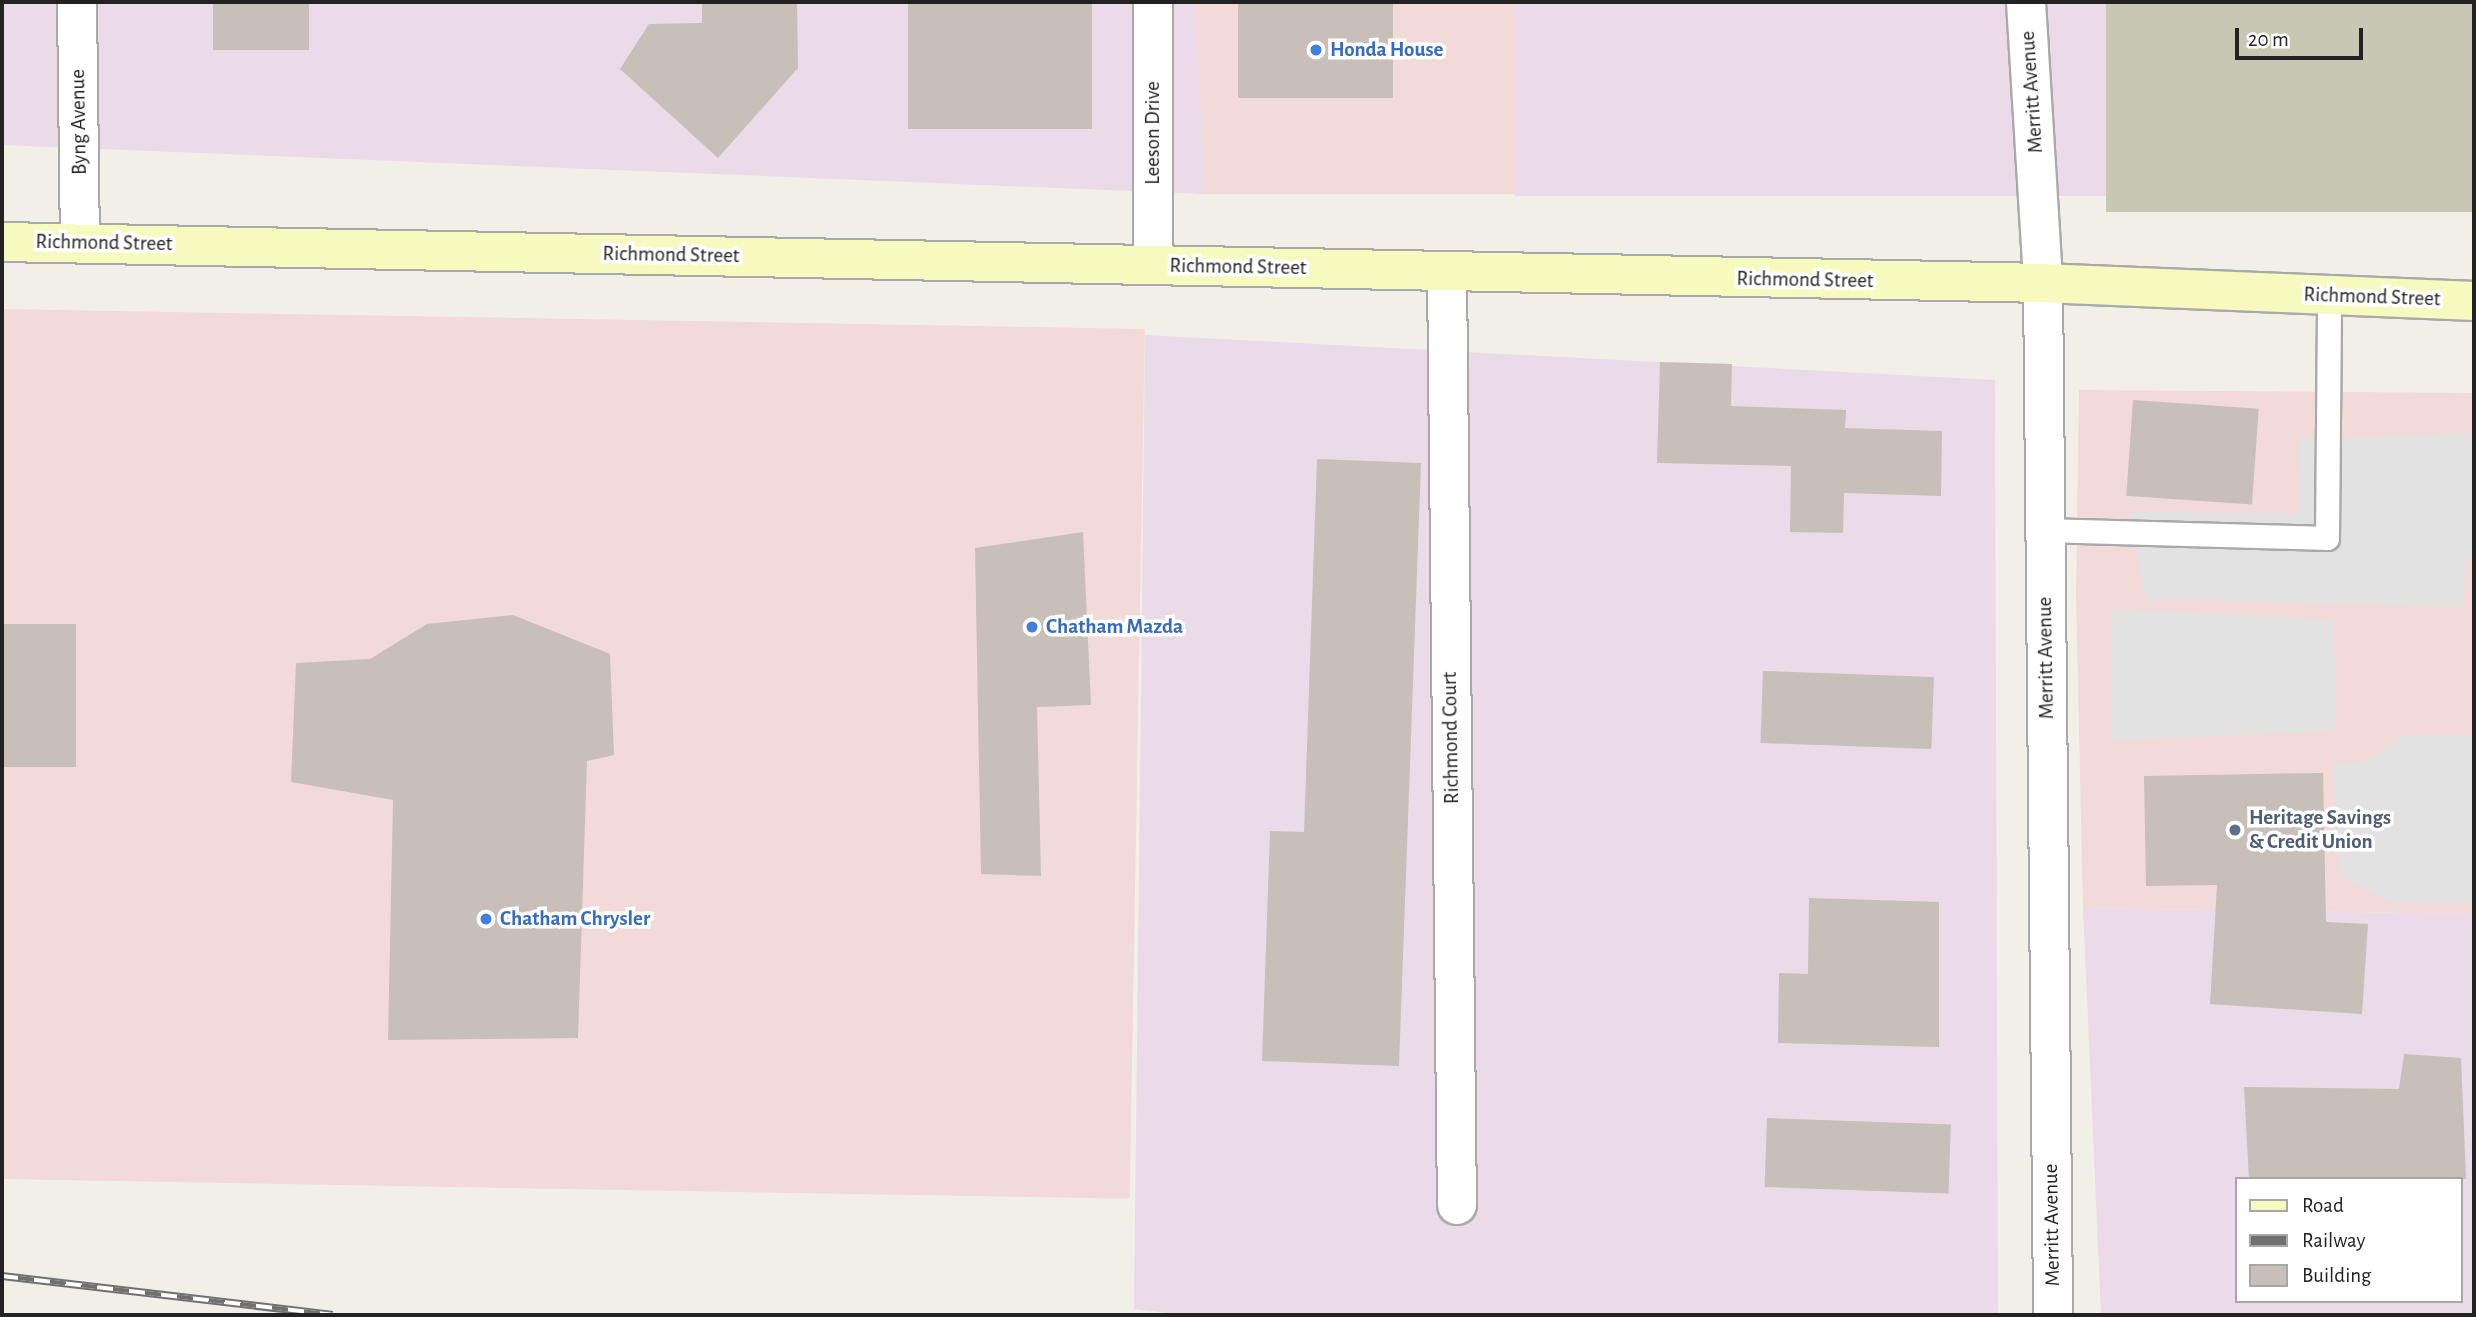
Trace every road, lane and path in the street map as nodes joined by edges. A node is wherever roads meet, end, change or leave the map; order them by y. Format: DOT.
graph roads {
  1 [pos="77,2"];
  2 [pos="1153,2"];
  3 [pos="2026,2"];
  4 [pos="2,242"];
  5 [pos="80,242"];
  6 [pos="1153,265"];
  7 [pos="1447,272"];
  8 [pos="2043,283"];
  9 [pos="2329,295"];
  10 [pos="2474,301"];
  11 [pos="2045,530"];
  12 [pos="1457,1205"];
  13 [pos="2053,1315"];
  1 -- 5 [label="street, Byng Avenue"];
  2 -- 6 [label="street, Leeson Drive"];
  3 -- 8 [label="street, Merritt Avenue"];
  4 -- 5 [label="main road, Richmond Street"];
  5 -- 6 [label="main road, Richmond Street"];
  6 -- 7 [label="main road, Richmond Street"];
  7 -- 8 [label="main road, Richmond Street"];
  7 -- 12 [label="street, Richmond Court"];
  8 -- 9 [label="main road, Richmond Street"];
  8 -- 11 [label="street, Merritt Avenue"];
  9 -- 10 [label="main road, Richmond Street"];
  9 -- 11 [label="lane"];
  11 -- 13 [label="street, Merritt Avenue"];
}
